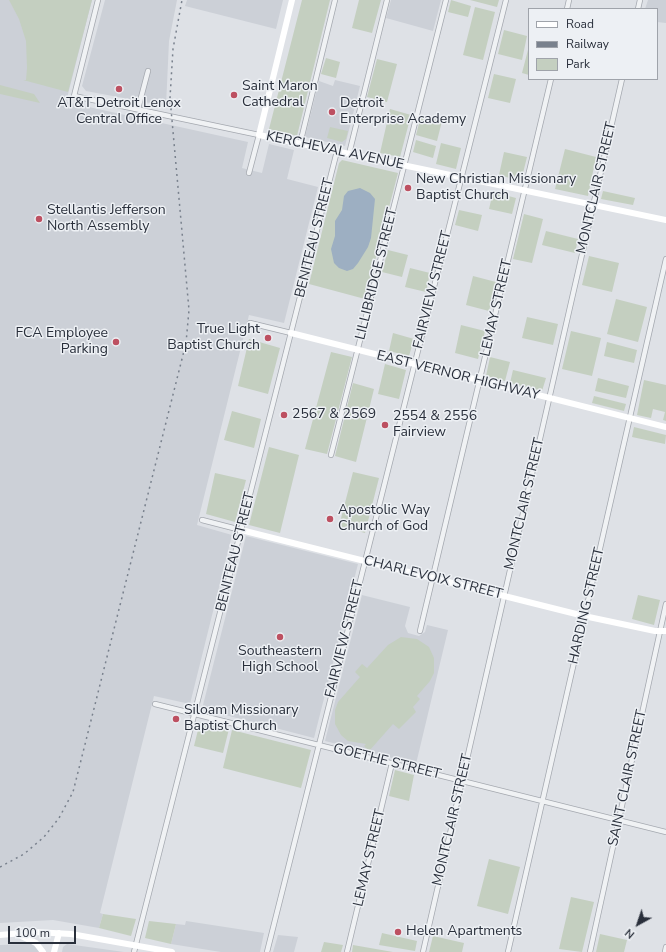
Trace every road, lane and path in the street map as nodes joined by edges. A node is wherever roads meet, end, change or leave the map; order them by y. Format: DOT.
graph roads {
  1 [pos="98,0"];
  2 [pos="292,0"];
  3 [pos="335,0"];
  4 [pos="387,0"];
  5 [pos="446,0"];
  6 [pos="506,0"];
  7 [pos="148,71"];
  8 [pos="551,80"];
  9 [pos="622,80"];
  10 [pos="138,109"];
  11 [pos="259,135"];
  12 [pos="300,144"];
  13 [pos="337,151"];
  14 [pos="348,154"];
  15 [pos="404,165"];
  16 [pos="249,173"];
  17 [pos="461,177"];
  18 [pos="524,190"];
  19 [pos="593,205"];
  20 [pos="666,220"];
  21 [pos="666,259"];
  22 [pos="250,323"];
  23 [pos="291,333"];
  24 [pos="358,350"];
  25 [pos="415,364"];
  26 [pos="480,381"];
  27 [pos="549,398"];
  28 [pos="630,419"];
  29 [pos="666,427"];
  30 [pos="331,455"];
  31 [pos="202,520"];
  32 [pos="242,530"];
  33 [pos="365,561"];
  34 [pos="433,578"];
  35 [pos="504,596"];
  36 [pos="666,604"];
  37 [pos="584,616"];
  38 [pos="420,631"];
  39 [pos="663,631"];
  40 [pos="155,704"];
  41 [pos="195,714"];
  42 [pos="319,745"];
  43 [pos="392,763"];
  44 [pos="462,781"];
  45 [pos="542,801"];
  46 [pos="619,820"];
  47 [pos="666,832"];
  48 [pos="16,933"];
  49 [pos="58,933"];
  50 [pos="0,935"];
  51 [pos="666,947"];
  52 [pos="135,949"];
  53 [pos="44,952"];
  54 [pos="54,952"];
  55 [pos="172,952"];
  56 [pos="267,952"];
  57 [pos="347,952"];
  58 [pos="423,952"];
  59 [pos="508,952"];
  60 [pos="590,952"];
  61 [pos="665,952"];
  1 -- 10 [label="street, KERCHEVAL AVENUE"];
  2 -- 11 [label="street"];
  3 -- 12 [label="street"];
  4 -- 14 [label="street"];
  5 -- 15 [label="street, LILLIBRIDGE STREET"];
  6 -- 17 [label="street, FAIRVIEW STREET"];
  7 -- 10 [label="street"];
  8 -- 18 [label="street, LEMAY STREET"];
  9 -- 19 [label="street, MONTCLAIR STREET"];
  10 -- 11 [label="street, KERCHEVAL AVENUE"];
  11 -- 12 [label="street, KERCHEVAL AVENUE"];
  11 -- 16 [label="street"];
  12 -- 13 [label="street, KERCHEVAL AVENUE"];
  13 -- 14 [label="street, KERCHEVAL AVENUE"];
  13 -- 23 [label="street, BENITEAU STREET"];
  14 -- 15 [label="street, KERCHEVAL AVENUE"];
  15 -- 17 [label="street, KERCHEVAL AVENUE"];
  15 -- 24 [label="street, LILLIBRIDGE STREET"];
  17 -- 18 [label="street, KERCHEVAL AVENUE"];
  17 -- 25 [label="street, FAIRVIEW STREET"];
  18 -- 19 [label="street, KERCHEVAL AVENUE"];
  18 -- 26 [label="street, LEMAY STREET"];
  19 -- 20 [label="street, KERCHEVAL AVENUE"];
  19 -- 27 [label="street, MONTCLAIR STREET"];
  21 -- 28 [label="street, HARDING STREET"];
  22 -- 23 [label="street, EAST VERNOR HIGHWAY"];
  23 -- 24 [label="street, EAST VERNOR HIGHWAY"];
  23 -- 32 [label="street, BENITEAU STREET"];
  24 -- 25 [label="street, EAST VERNOR HIGHWAY"];
  24 -- 30 [label="street, LILLIBRIDGE STREET"];
  25 -- 26 [label="street, EAST VERNOR HIGHWAY"];
  25 -- 33 [label="street, FAIRVIEW STREET"];
  26 -- 27 [label="street, EAST VERNOR HIGHWAY"];
  26 -- 34 [label="street, LEMAY STREET"];
  27 -- 28 [label="street, EAST VERNOR HIGHWAY"];
  27 -- 35 [label="street, MONTCLAIR STREET"];
  28 -- 29 [label="street, EAST VERNOR HIGHWAY"];
  28 -- 37 [label="street, HARDING STREET"];
  31 -- 32 [label="street, CHARLEVOIX STREET"];
  32 -- 33 [label="street, CHARLEVOIX STREET"];
  32 -- 41 [label="street, BENITEAU STREET"];
  33 -- 34 [label="street, CHARLEVOIX STREET"];
  33 -- 42 [label="street, FAIRVIEW STREET"];
  34 -- 35 [label="street, CHARLEVOIX STREET"];
  34 -- 38 [label="street, LEMAY STREET"];
  35 -- 37 [label="street, CHARLEVOIX STREET"];
  35 -- 44 [label="street, MONTCLAIR STREET"];
  36 -- 39 [label="street, SAINT CLAIR STREET"];
  37 -- 39 [label="street, CHARLEVOIX STREET"];
  37 -- 45 [label="street, HARDING STREET"];
  39 -- 46 [label="street, SAINT CLAIR STREET"];
  40 -- 41 [label="street, GOETHE STREET"];
  41 -- 42 [label="street, GOETHE STREET"];
  41 -- 52 [label="street, BENITEAU STREET"];
  42 -- 43 [label="street, GOETHE STREET"];
  42 -- 56 [label="street, FAIRVIEW STREET"];
  43 -- 44 [label="street, GOETHE STREET"];
  43 -- 57 [label="street, LEMAY STREET"];
  44 -- 45 [label="street, GOETHE STREET"];
  44 -- 58 [label="street, MONTCLAIR STREET"];
  45 -- 46 [label="street, GOETHE STREET"];
  45 -- 59 [label="street, HARDING STREET"];
  46 -- 47 [label="street, GOETHE STREET"];
  46 -- 60 [label="street, SAINT CLAIR STREET"];
  48 -- 49 [label="street"];
  48 -- 50 [label="street"];
  48 -- 53 [label="street"];
  49 -- 52 [label="street"];
  49 -- 54 [label="street"];
  51 -- 61 [label="street"];
  52 -- 55 [label="street"];
}
